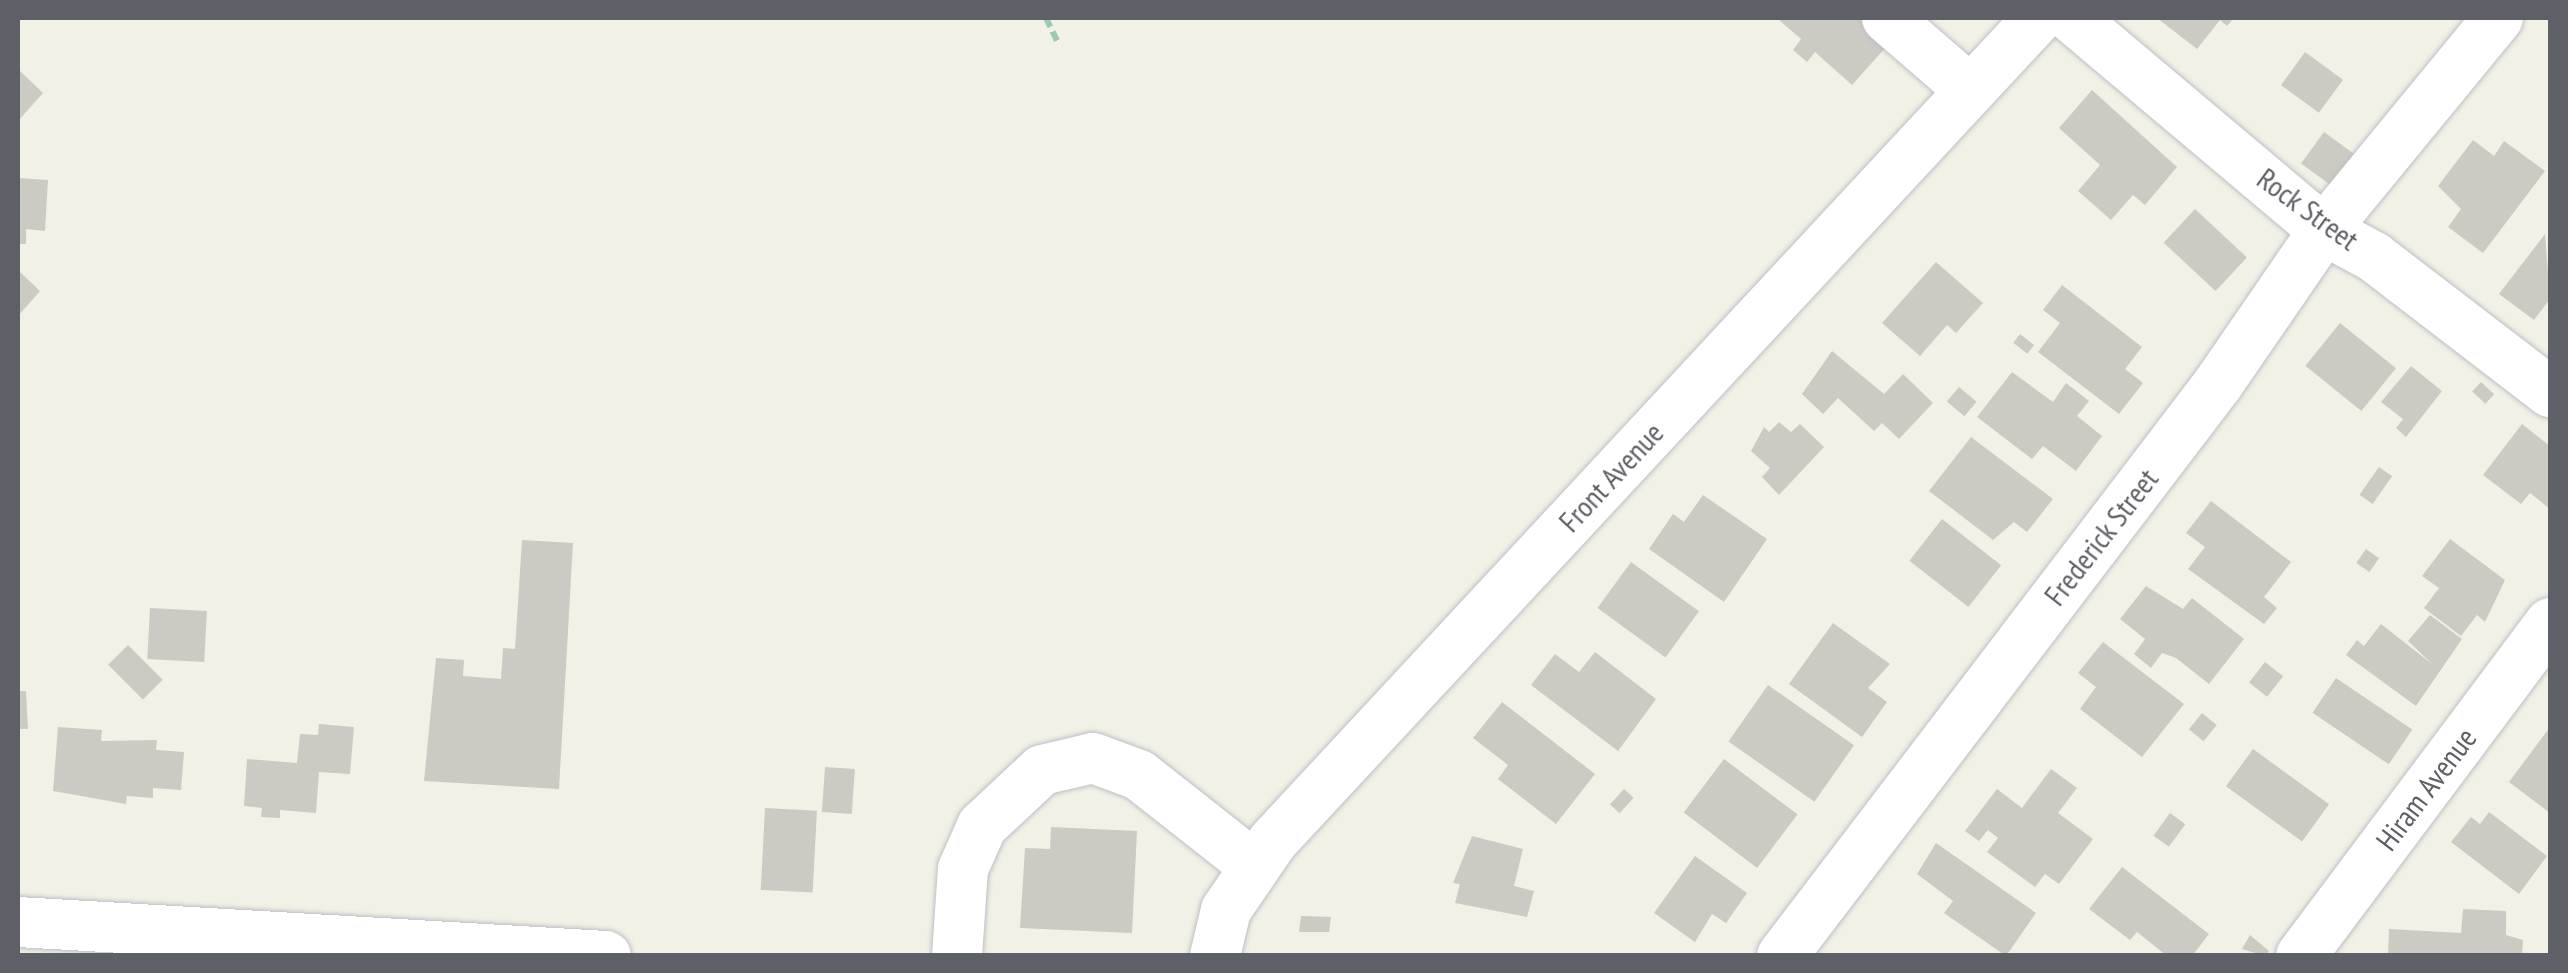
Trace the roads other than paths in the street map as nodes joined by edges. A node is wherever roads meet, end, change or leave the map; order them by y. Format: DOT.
graph roads {
  1 [pos="1887,18"];
  2 [pos="2038,18"];
  3 [pos="2072,18"];
  4 [pos="2498,18"];
  5 [pos="1970,90"];
  6 [pos="2324,230"];
  7 [pos="2550,392"];
  8 [pos="2550,623"];
  9 [pos="1252,864"];
  10 [pos="18,922"];
  11 [pos="606,956"];
  12 [pos="957,956"];
  13 [pos="1215,956"];
  14 [pos="1782,956"];
  15 [pos="2301,956"];
  1 -- 5 [label="street"];
  2 -- 5 [label="street, Front Avenue"];
  3 -- 6 [label="street, Rock Street"];
  4 -- 6 [label="street, Frederick Street"];
  5 -- 9 [label="street, Front Avenue"];
  6 -- 7 [label="street, Rock Street"];
  6 -- 14 [label="street, Frederick Street"];
  8 -- 15 [label="street, Hiram Avenue"];
  9 -- 12 [label="street"];
  9 -- 13 [label="street, Front Avenue"];
  10 -- 11 [label="street"];
}
